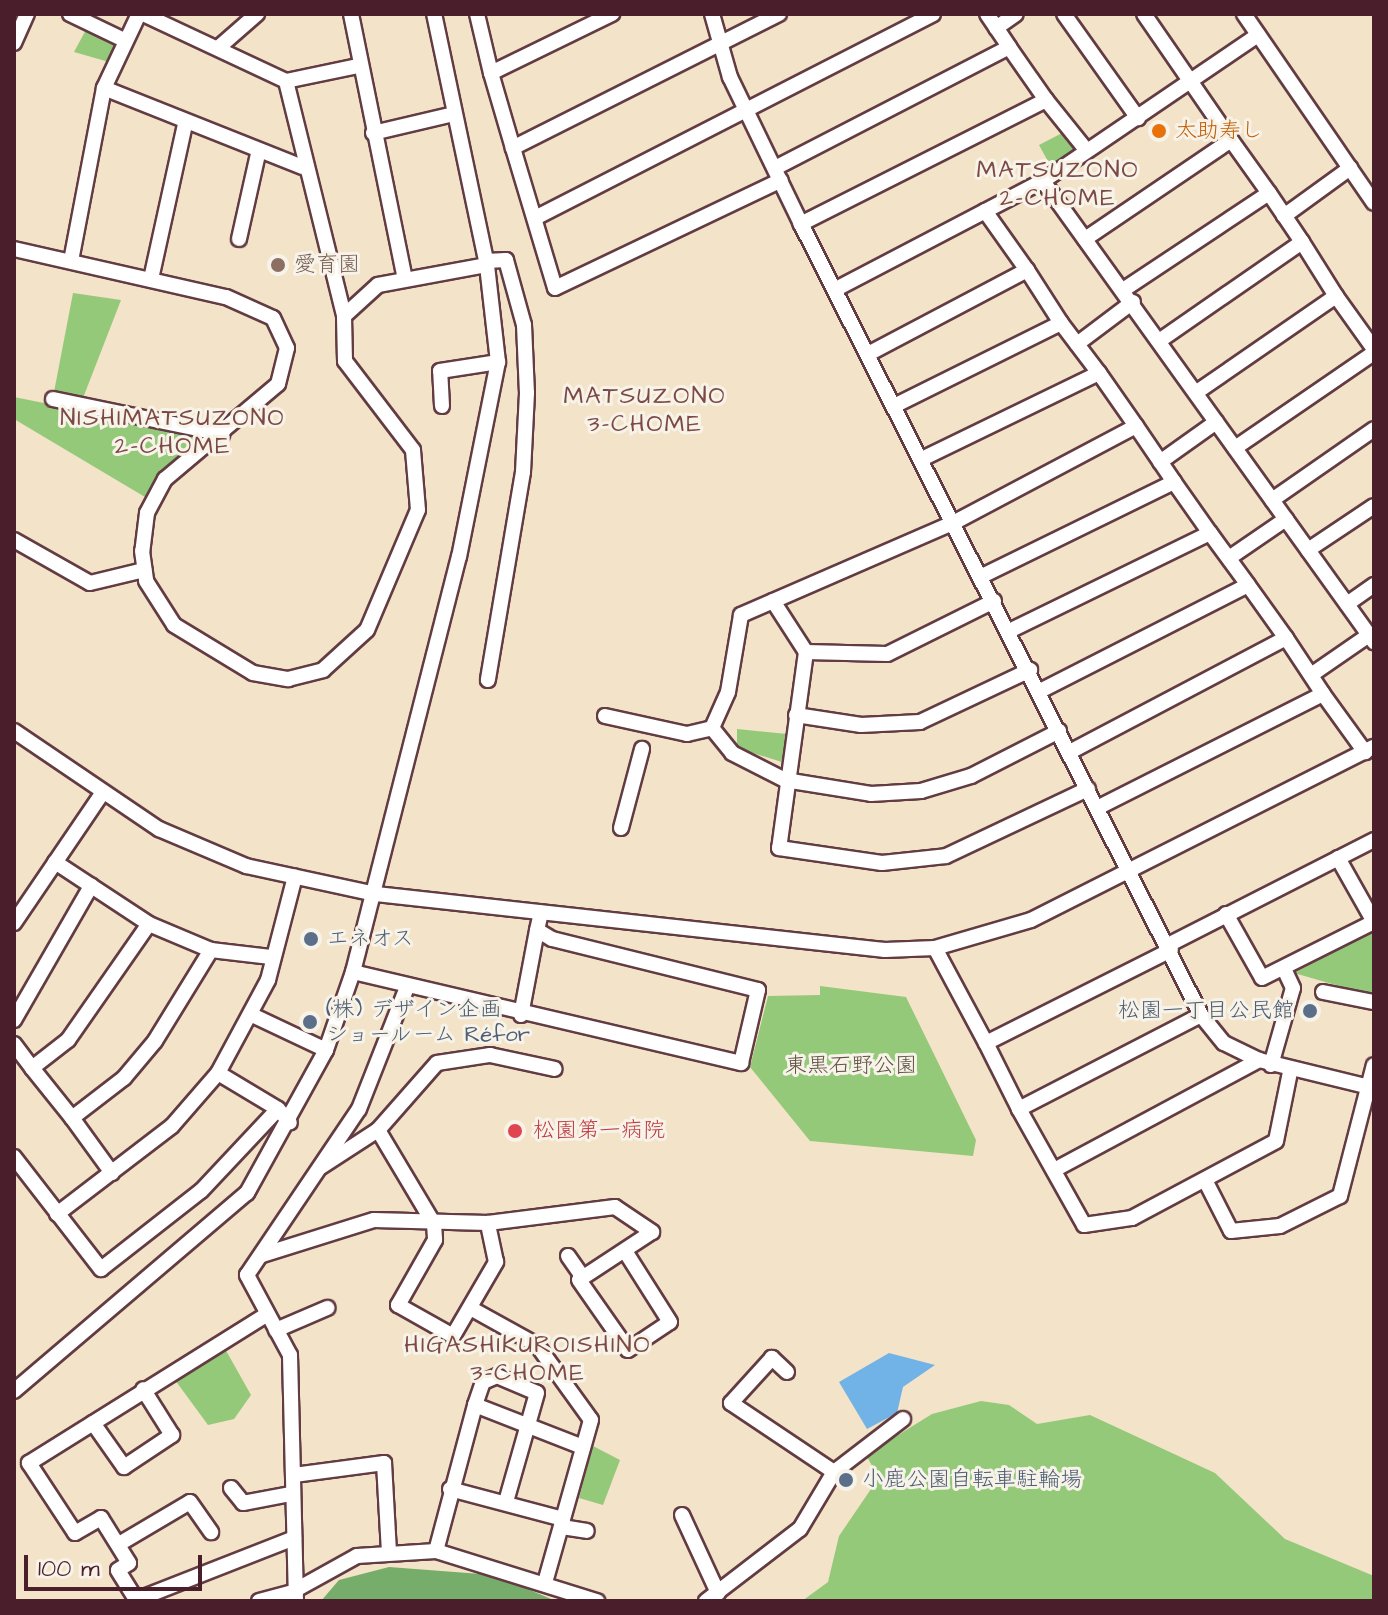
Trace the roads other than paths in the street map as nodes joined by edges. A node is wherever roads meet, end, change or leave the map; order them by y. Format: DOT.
graph roads {
  1 [pos="27,14"];
  2 [pos="70,14"];
  3 [pos="141,14"];
  4 [pos="257,14"];
  5 [pos="351,14"];
  6 [pos="434,14"];
  7 [pos="477,14"];
  8 [pos="612,14"];
  9 [pos="712,14"];
  10 [pos="779,14"];
  11 [pos="933,14"];
  12 [pos="987,14"];
  13 [pos="1016,14"];
  14 [pos="1064,14"];
  15 [pos="1144,14"];
  16 [pos="1244,14"];
  17 [pos="996,28"];
  18 [pos="1258,35"];
  19 [pos="124,40"];
  20 [pos="14,43"];
  21 [pos="721,43"];
  22 [pos="1009,47"];
  23 [pos="218,48"];
  24 [pos="358,66"];
  25 [pos="491,73"];
  26 [pos="286,81"];
  27 [pos="1192,82"];
  28 [pos="104,88"];
  29 [pos="1046,100"];
  30 [pos="746,110"];
  31 [pos="454,114"];
  32 [pos="1138,118"];
  33 [pos="185,124"];
  34 [pos="373,133"];
  35 [pos="1231,140"];
  36 [pos="513,148"];
  37 [pos="1087,151"];
  38 [pos="258,154"];
  39 [pos="303,167"];
  40 [pos="1350,168"];
  41 [pos="778,174"];
  42 [pos="1043,181"];
  43 [pos="1269,193"];
  44 [pos="1374,203"];
  45 [pos="985,211"];
  46 [pos="1284,216"];
  47 [pos="535,218"];
  48 [pos="801,224"];
  49 [pos="239,239"];
  50 [pos="1085,239"];
  51 [pos="1302,242"];
  52 [pos="14,249"];
  53 [pos="71,261"];
  54 [pos="487,263"];
  55 [pos="1027,270"];
  56 [pos="151,279"];
  57 [pos="405,279"];
  58 [pos="838,288"];
  59 [pos="1123,290"];
  60 [pos="1336,296"];
  61 [pos="1133,302"];
  62 [pos="344,316"];
  63 [pos="1061,323"];
  64 [pos="1159,341"];
  65 [pos="1077,344"];
  66 [pos="1374,351"];
  67 [pos="868,354"];
  68 [pos="498,362"];
  69 [pos="1099,373"];
  70 [pos="1197,392"];
  71 [pos="53,399"];
  72 [pos="442,406"];
  73 [pos="894,406"];
  74 [pos="1216,422"];
  75 [pos="1136,426"];
  76 [pos="1374,429"];
  77 [pos="222,434"];
  78 [pos="1235,448"];
  79 [pos="922,459"];
  80 [pos="1160,462"];
  81 [pos="1174,482"];
  82 [pos="1272,500"];
  83 [pos="1374,506"];
  84 [pos="1286,519"];
  85 [pos="953,523"];
  86 [pos="1210,533"];
  87 [pos="14,540"];
  88 [pos="1308,550"];
  89 [pos="1229,558"];
  90 [pos="144,570"];
  91 [pos="980,577"];
  92 [pos="1248,585"];
  93 [pos="1374,585"];
  94 [pos="773,601"];
  95 [pos="994,601"];
  96 [pos="1347,604"];
  97 [pos="1009,631"];
  98 [pos="1286,638"];
  99 [pos="1372,638"];
  100 [pos="806,652"];
  101 [pos="1030,670"];
  102 [pos="1311,675"];
  103 [pos="488,680"];
  104 [pos="1040,691"];
  105 [pos="1323,694"];
  106 [pos="796,715"];
  107 [pos="605,716"];
  108 [pos="712,728"];
  109 [pos="14,731"];
  110 [pos="1059,731"];
  111 [pos="642,749"];
  112 [pos="1369,749"];
  113 [pos="1070,752"];
  114 [pos="785,780"];
  115 [pos="1088,789"];
  116 [pos="103,792"];
  117 [pos="1097,808"];
  118 [pos="621,828"];
  119 [pos="1374,840"];
  120 [pos="1338,858"];
  121 [pos="55,862"];
  122 [pos="1127,870"];
  123 [pos="295,876"];
  124 [pos="91,886"];
  125 [pos="376,894"];
  126 [pos="541,912"];
  127 [pos="1226,914"];
  128 [pos="1374,922"];
  129 [pos="14,923"];
  130 [pos="149,924"];
  131 [pos="537,930"];
  132 [pos="935,948"];
  133 [pos="1169,948"];
  134 [pos="211,950"];
  135 [pos="271,957"];
  136 [pos="1284,969"];
  137 [pos="353,972"];
  138 [pos="407,987"];
  139 [pos="1323,992"];
  140 [pos="1374,1002"];
  141 [pos="252,1015"];
  142 [pos="521,1015"];
  143 [pos="1201,1015"];
  144 [pos="14,1020"];
  145 [pos="986,1043"];
  146 [pos="14,1044"];
  147 [pos="326,1050"];
  148 [pos="1265,1063"];
  149 [pos="1374,1065"];
  150 [pos="32,1068"];
  151 [pos="555,1069"];
  152 [pos="1290,1072"];
  153 [pos="218,1073"];
  154 [pos="1370,1087"];
  155 [pos="278,1109"];
  156 [pos="1019,1109"];
  157 [pos="72,1118"];
  158 [pos="290,1123"];
  159 [pos="378,1130"];
  160 [pos="14,1157"];
  161 [pos="321,1167"];
  162 [pos="1054,1170"];
  163 [pos="112,1173"];
  164 [pos="1205,1180"];
  165 [pos="57,1214"];
  166 [pos="488,1223"];
  167 [pos="434,1224"];
  168 [pos="625,1251"];
  169 [pos="262,1255"];
  170 [pos="568,1256"];
  171 [pos="582,1276"];
  172 [pos="327,1308"];
  173 [pos="472,1309"];
  174 [pos="266,1315"];
  175 [pos="276,1330"];
  176 [pos="787,1372"];
  177 [pos="143,1389"];
  178 [pos="14,1390"];
  179 [pos="475,1405"];
  180 [pos="903,1419"];
  181 [pos="93,1423"];
  182 [pos="528,1426"];
  183 [pos="583,1447"];
  184 [pos="834,1472"];
  185 [pos="294,1475"];
  186 [pos="231,1488"];
  187 [pos="450,1489"];
  188 [pos="291,1494"];
  189 [pos="506,1502"];
  190 [pos="682,1515"];
  191 [pos="562,1523"];
  192 [pos="587,1531"];
  193 [pos="211,1532"];
  194 [pos="294,1538"];
  195 [pos="119,1544"];
  196 [pos="436,1551"];
  197 [pos="389,1552"];
  198 [pos="545,1583"];
  199 [pos="294,1597"];
  200 [pos="712,1597"];
  201 [pos="136,1600"];
  202 [pos="259,1601"];
  203 [pos="597,1601"];
  1 -- 20 [label="street"];
  2 -- 19 [label="street"];
  3 -- 19 [label="street"];
  3 -- 23 [label="street"];
  4 -- 23 [label="street"];
  5 -- 24 [label="street"];
  6 -- 31 [label="street"];
  7 -- 25 [label="street"];
  8 -- 25 [label="street"];
  9 -- 21 [label="street"];
  10 -- 21 [label="street"];
  11 -- 30 [label="street"];
  12 -- 17 [label="street"];
  13 -- 17 [label="street"];
  14 -- 32 [label="street"];
  15 -- 27 [label="street"];
  16 -- 18 [label="street"];
  17 -- 22 [label="street"];
  18 -- 27 [label="street"];
  18 -- 40 [label="street"];
  19 -- 28 [label="street"];
  21 -- 30 [label="street"];
  21 -- 36 [label="street"];
  22 -- 29 [label="street"];
  22 -- 41 [label="street"];
  23 -- 26 [label="street"];
  24 -- 26 [label="street"];
  24 -- 34 [label="street"];
  25 -- 36 [label="street"];
  26 -- 39 [label="street"];
  27 -- 32 [label="street"];
  27 -- 35 [label="street"];
  28 -- 33 [label="street"];
  28 -- 53 [label="street"];
  29 -- 37 [label="street"];
  29 -- 48 [label="street"];
  30 -- 41 [label="street"];
  30 -- 47 [label="street"];
  31 -- 34 [label="street"];
  31 -- 54 [label="street"];
  32 -- 37 [label="street"];
  33 -- 38 [label="street"];
  33 -- 56 [label="street"];
  34 -- 57 [label="street"];
  35 -- 43 [label="street"];
  35 -- 50 [label="street"];
  36 -- 47 [label="street"];
  37 -- 42 [label="street"];
  38 -- 39 [label="street"];
  38 -- 49 [label="street"];
  39 -- 62 [label="street"];
  40 -- 44 [label="street"];
  40 -- 46 [label="street"];
  41 -- 47 [label="street"];
  41 -- 48 [label="street"];
  42 -- 45 [label="street"];
  42 -- 50 [label="street"];
  43 -- 46 [label="street"];
  43 -- 59 [label="street"];
  45 -- 55 [label="street"];
  45 -- 58 [label="street"];
  46 -- 51 [label="street"];
  48 -- 58 [label="street"];
  50 -- 59 [label="street"];
  51 -- 60 [label="street"];
  51 -- 64 [label="street"];
  52 -- 53 [label="street"];
  53 -- 56 [label="street"];
  54 -- 57 [label="street"];
  54 -- 68 [label="street"];
  54 -- 103 [label="street"];
  55 -- 63 [label="street"];
  55 -- 67 [label="street"];
  56 -- 77 [label="street"];
  57 -- 62 [label="street"];
  58 -- 67 [label="street"];
  59 -- 61 [label="street"];
  60 -- 66 [label="street"];
  60 -- 70 [label="street"];
  61 -- 64 [label="street"];
  61 -- 65 [label="street"];
  62 -- 90 [label="street"];
  63 -- 65 [label="street"];
  63 -- 73 [label="street"];
  64 -- 70 [label="street"];
  65 -- 69 [label="street"];
  66 -- 78 [label="street"];
  67 -- 73 [label="street"];
  68 -- 72 [label="street"];
  68 -- 125 [label="street"];
  69 -- 75 [label="street"];
  69 -- 79 [label="street"];
  70 -- 74 [label="street"];
  71 -- 77 [label="street"];
  73 -- 79 [label="street"];
  74 -- 78 [label="street"];
  74 -- 80 [label="street"];
  75 -- 80 [label="street"];
  75 -- 85 [label="street"];
  76 -- 82 [label="street"];
  77 -- 90 [label="street"];
  78 -- 82 [label="street"];
  79 -- 85 [label="street"];
  80 -- 81 [label="street"];
  81 -- 86 [label="street"];
  81 -- 91 [label="street"];
  82 -- 84 [label="street"];
  83 -- 88 [label="street"];
  84 -- 88 [label="street"];
  84 -- 89 [label="street"];
  85 -- 91 [label="street"];
  85 -- 94 [label="street"];
  86 -- 89 [label="street"];
  86 -- 97 [label="street"];
  87 -- 90 [label="street"];
  88 -- 96 [label="street"];
  89 -- 92 [label="street"];
  91 -- 95 [label="street"];
  92 -- 98 [label="street"];
  92 -- 104 [label="street"];
  93 -- 96 [label="street"];
  94 -- 100 [label="street"];
  94 -- 108 [label="street"];
  95 -- 97 [label="street"];
  95 -- 100 [label="street"];
  96 -- 99 [label="street"];
  97 -- 101 [label="street"];
  98 -- 102 [label="street"];
  98 -- 113 [label="street"];
  99 -- 102 [label="street"];
  100 -- 106 [label="street"];
  101 -- 104 [label="street"];
  101 -- 106 [label="street"];
  102 -- 105 [label="street"];
  104 -- 110 [label="street"];
  105 -- 112 [label="street"];
  105 -- 117 [label="street"];
  106 -- 114 [label="street"];
  107 -- 108 [label="street"];
  108 -- 114 [label="street"];
  109 -- 116 [label="street"];
  110 -- 113 [label="street"];
  110 -- 114 [label="street"];
  111 -- 118 [label="street"];
  112 -- 122 [label="street"];
  113 -- 115 [label="street"];
  114 -- 115 [label="street"];
  115 -- 117 [label="street"];
  116 -- 121 [label="street"];
  116 -- 123 [label="street"];
  117 -- 122 [label="street"];
  119 -- 120 [label="street"];
  120 -- 127 [label="street"];
  120 -- 128 [label="street"];
  121 -- 124 [label="street"];
  121 -- 129 [label="street"];
  122 -- 132 [label="street"];
  122 -- 133 [label="street"];
  123 -- 125 [label="street"];
  123 -- 135 [label="street"];
  124 -- 130 [label="street"];
  124 -- 144 [label="street"];
  125 -- 126 [label="street"];
  125 -- 137 [label="street"];
  126 -- 131 [label="street"];
  126 -- 132 [label="street"];
  127 -- 133 [label="street"];
  127 -- 136 [label="street"];
  128 -- 136 [label="street"];
  130 -- 134 [label="street"];
  130 -- 150 [label="street"];
  131 -- 142 [label="street"];
  131 -- 142 [label="street"];
  132 -- 145 [label="street"];
  133 -- 143 [label="street"];
  133 -- 145 [label="street"];
  134 -- 135 [label="street"];
  134 -- 157 [label="street"];
  135 -- 141 [label="street"];
  136 -- 148 [label="street"];
  137 -- 138 [label="street"];
  137 -- 147 [label="street"];
  138 -- 142 [label="street"];
  138 -- 161 [label="street"];
  139 -- 140 [label="street"];
  141 -- 147 [label="street"];
  141 -- 153 [label="street"];
  143 -- 148 [label="street"];
  143 -- 156 [label="street"];
  145 -- 156 [label="street"];
  146 -- 150 [label="street"];
  147 -- 158 [label="street"];
  148 -- 152 [label="street"];
  148 -- 162 [label="street"];
  149 -- 154 [label="street"];
  150 -- 157 [label="street"];
  151 -- 159 [label="street"];
  152 -- 154 [label="street"];
  152 -- 164 [label="street"];
  153 -- 155 [label="street"];
  153 -- 163 [label="street"];
  154 -- 164 [label="street"];
  155 -- 158 [label="street"];
  155 -- 165 [label="street"];
  156 -- 162 [label="street"];
  157 -- 163 [label="street"];
  158 -- 178 [label="street"];
  159 -- 161 [label="street"];
  159 -- 167 [label="street"];
  160 -- 165 [label="street"];
  161 -- 169 [label="street"];
  162 -- 164 [label="street"];
  163 -- 165 [label="street"];
  166 -- 167 [label="street"];
  166 -- 168 [label="street"];
  166 -- 173 [label="street"];
  167 -- 169 [label="street"];
  167 -- 173 [label="street"];
  168 -- 171 [label="street"];
  168 -- 171 [label="street"];
  169 -- 174 [label="street"];
  170 -- 171 [label="street"];
  172 -- 175 [label="street"];
  173 -- 183 [label="street"];
  174 -- 175 [label="street"];
  174 -- 177 [label="street"];
  175 -- 185 [label="street"];
  176 -- 184 [label="street"];
  177 -- 181 [label="street"];
  177 -- 181 [label="street"];
  179 -- 182 [label="street"];
  179 -- 182 [label="street"];
  179 -- 187 [label="street"];
  180 -- 184 [label="street"];
  181 -- 195 [label="street"];
  182 -- 183 [label="street"];
  182 -- 189 [label="street"];
  183 -- 191 [label="street"];
  184 -- 200 [label="street"];
  185 -- 188 [label="street"];
  185 -- 197 [label="street"];
  186 -- 188 [label="street"];
  187 -- 189 [label="street"];
  187 -- 196 [label="street"];
  188 -- 194 [label="street"];
  189 -- 191 [label="street"];
  190 -- 200 [label="street"];
  191 -- 192 [label="street"];
  191 -- 198 [label="street"];
  193 -- 195 [label="street"];
  194 -- 199 [label="street"];
  194 -- 201 [label="street"];
  195 -- 201 [label="street"];
  196 -- 197 [label="street"];
  196 -- 198 [label="street"];
  197 -- 199 [label="street"];
  198 -- 203 [label="street"];
  199 -- 202 [label="street"];
}
